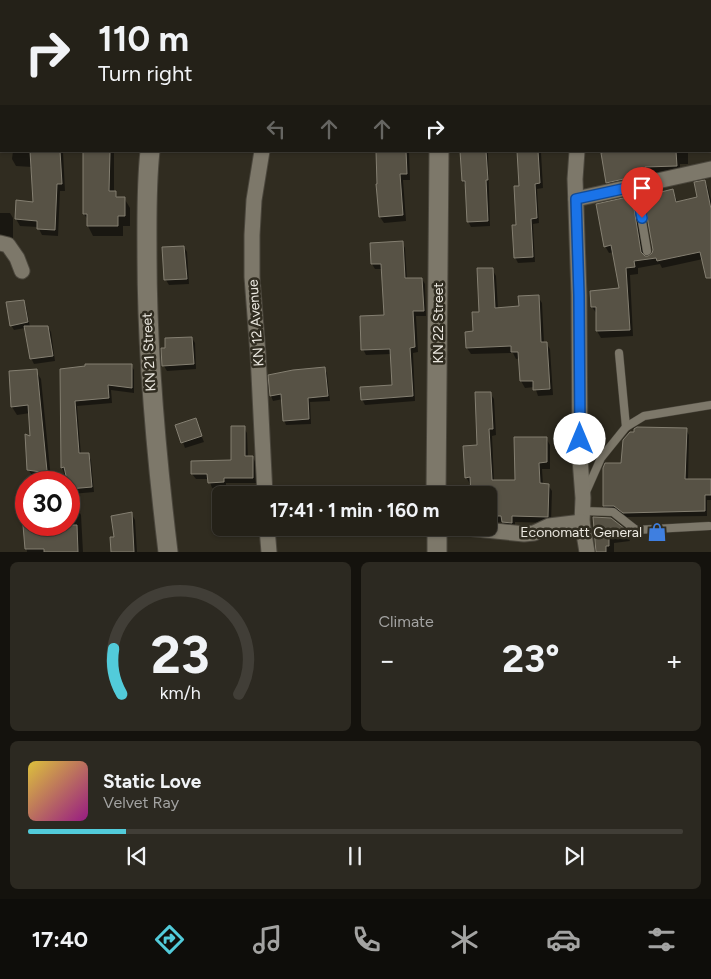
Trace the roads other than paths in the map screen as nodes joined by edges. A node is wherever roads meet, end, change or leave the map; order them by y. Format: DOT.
graph roads {
  1 [pos="150,152"];
  2 [pos="262,152"];
  3 [pos="439,152"];
  4 [pos="577,152"];
  5 [pos="711,169"];
  6 [pos="636,186"];
  7 [pos="576,199"];
  8 [pos="0,243"];
  9 [pos="647,251"];
  10 [pos="22,271"];
  11 [pos="619,353"];
  12 [pos="711,405"];
  13 [pos="626,427"];
  14 [pos="265,486"];
  15 [pos="436,486"];
  16 [pos="583,510"];
  17 [pos="709,526"];
  18 [pos="497,531"];
  19 [pos="268,536"];
  20 [pos="437,536"];
  21 [pos="168,552"];
  22 [pos="269,552"];
  23 [pos="437,552"];
  24 [pos="586,552"];
  1 -- 21 [label="street, KN 21 Street"];
  2 -- 14 [label="street, KN 12 Avenue"];
  3 -- 15 [label="street, KN 22 Street"];
  4 -- 7 [label="street"];
  5 -- 6 [label="street"];
  6 -- 7 [label="street"];
  6 -- 9 [label="lane"];
  7 -- 16 [label="street"];
  8 -- 10 [label="street"];
  11 -- 13 [label="lane"];
  12 -- 13 [label="lane"];
  13 -- 16 [label="lane"];
  16 -- 17 [label="lane"];
  16 -- 18 [label="street"];
  16 -- 24 [label="street"];
  19 -- 22 [label="street"];
  20 -- 23 [label="street"];
}
